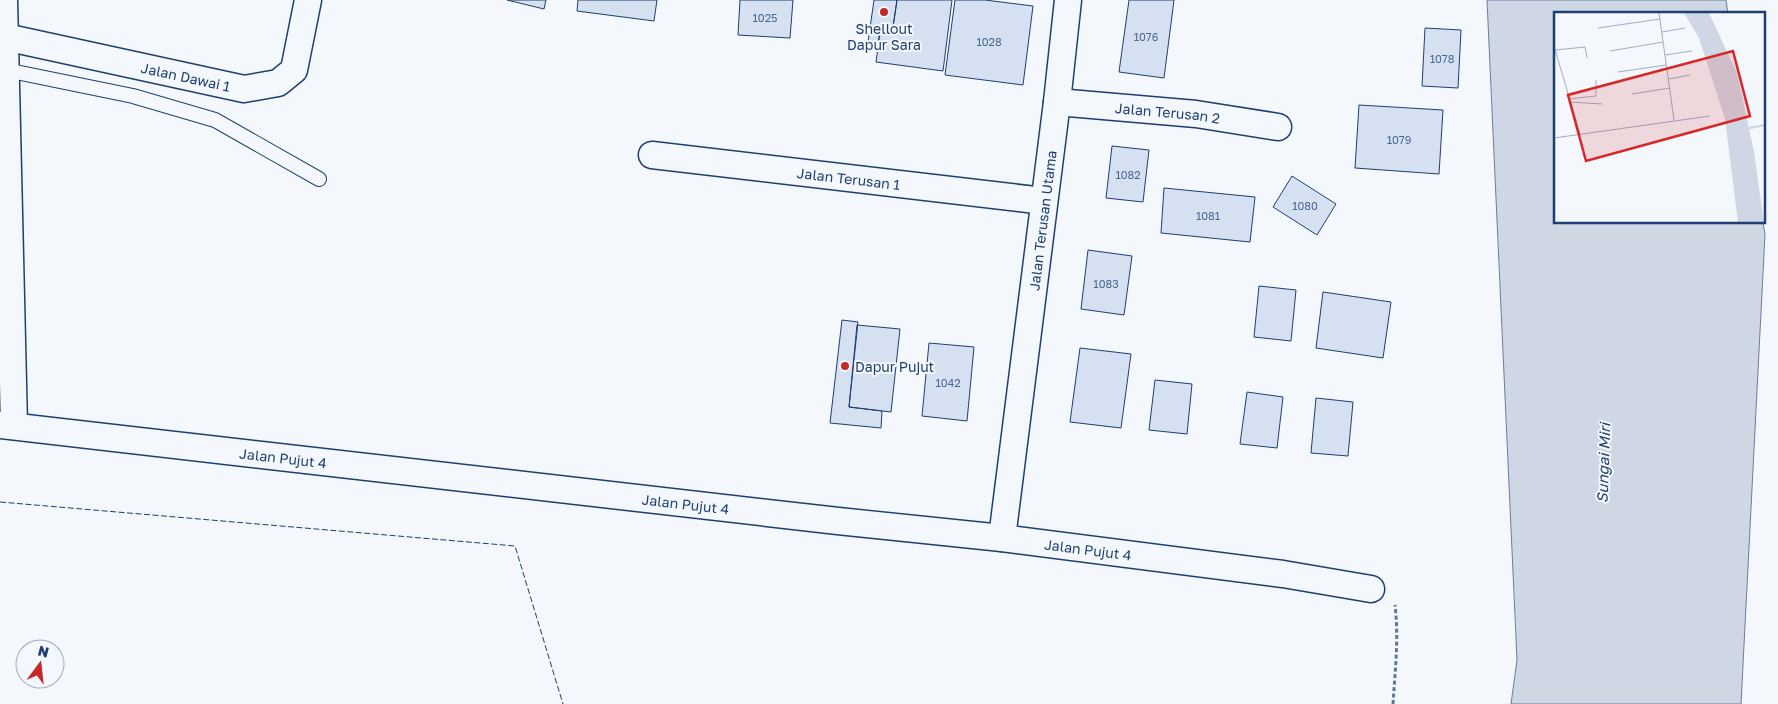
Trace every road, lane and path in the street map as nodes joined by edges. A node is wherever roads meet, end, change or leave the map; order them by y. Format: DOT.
graph roads {
  1 [pos="4,0"];
  2 [pos="308,0"];
  3 [pos="1068,0"];
  4 [pos="5,37"];
  5 [pos="6,70"];
  6 [pos="1057,102"];
  7 [pos="1278,127"];
  8 [pos="652,155"];
  9 [pos="319,179"];
  10 [pos="1044,201"];
  11 [pos="7,426"];
  12 [pos="1002,538"];
  13 [pos="1370,589"];
  14 [pos="1393,704"];
  1 -- 4 [label="street"];
  2 -- 4 [label="street, Jalan Dawai 1"];
  3 -- 6 [label="street, Jalan Terusan Utama"];
  4 -- 5 [label="street"];
  5 -- 9 [label="lane"];
  5 -- 11 [label="street"];
  6 -- 7 [label="street, Jalan Terusan 2"];
  6 -- 10 [label="street, Jalan Terusan Utama"];
  8 -- 10 [label="street, Jalan Terusan 1"];
  10 -- 12 [label="street, Jalan Terusan Utama"];
  11 -- 12 [label="street, Jalan Pujut 4"];
  12 -- 13 [label="street, Jalan Pujut 4"];
  13 -- 14 [label="path"];
}
